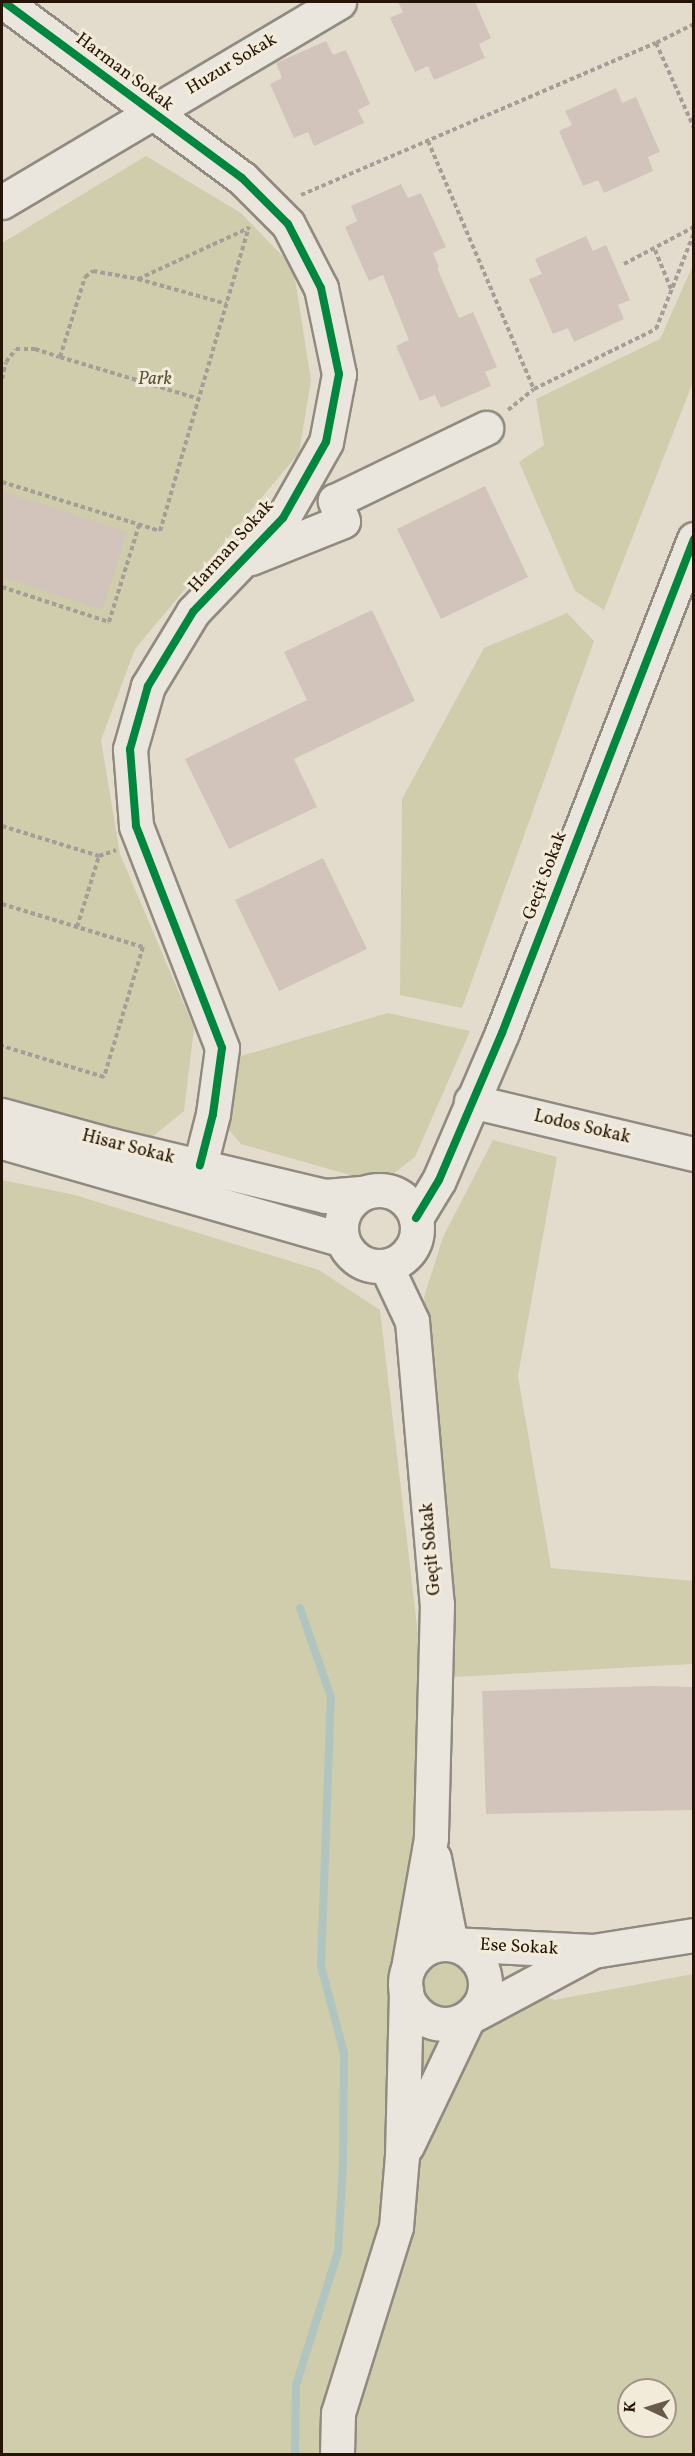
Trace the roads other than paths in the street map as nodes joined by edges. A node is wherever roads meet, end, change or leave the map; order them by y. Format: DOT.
graph roads {
  1 [pos="4,2"];
  2 [pos="339,2"];
  3 [pos="152,113"];
  4 [pos="2,202"];
  5 [pos="486,428"];
  6 [pos="691,550"];
  7 [pos="241,562"];
  8 [pos="471,1101"];
  9 [pos="2,1115"];
  10 [pos="2,1142"];
  11 [pos="693,1154"];
  12 [pos="200,1165"];
  13 [pos="361,1193"];
  14 [pos="416,1218"];
  15 [pos="341,1239"];
  16 [pos="386,1266"];
  17 [pos="430,1838"];
  18 [pos="693,1935"];
  19 [pos="452,1944"];
  20 [pos="593,1951"];
  21 [pos="407,1979"];
  22 [pos="468,2018"];
  23 [pos="402,2156"];
  24 [pos="337,2454"];
  1 -- 3 [label="street, Harman Sokak"];
  2 -- 3 [label="street, Huzur Sokak"];
  3 -- 4 [label="street, Huzur Sokak"];
  3 -- 7 [label="street, Harman Sokak"];
  5 -- 7 [label="street"];
  6 -- 8 [label="street, Geçit Sokak"];
  7 -- 12 [label="street, Harman Sokak"];
  8 -- 11 [label="street, Lodos Sokak"];
  8 -- 14 [label="street, Geçit Sokak"];
  9 -- 12 [label="street, Hisar Sokak"];
  10 -- 15 [label="street, Hisar Sokak"];
  12 -- 13 [label="street, Hisar Sokak"];
  13 -- 14 [label="street"];
  13 -- 15 [label="street"];
  14 -- 16 [label="street"];
  15 -- 16 [label="street"];
  16 -- 17 [label="street, Geçit Sokak"];
  17 -- 19 [label="street"];
  17 -- 21 [label="street"];
  18 -- 20 [label="street, Ese Sokak"];
  19 -- 20 [label="street, Ese Sokak"];
  19 -- 21 [label="street"];
  19 -- 22 [label="street"];
  20 -- 22 [label="street"];
  21 -- 22 [label="street"];
  21 -- 23 [label="street"];
  22 -- 23 [label="street"];
  23 -- 24 [label="street"];
}
